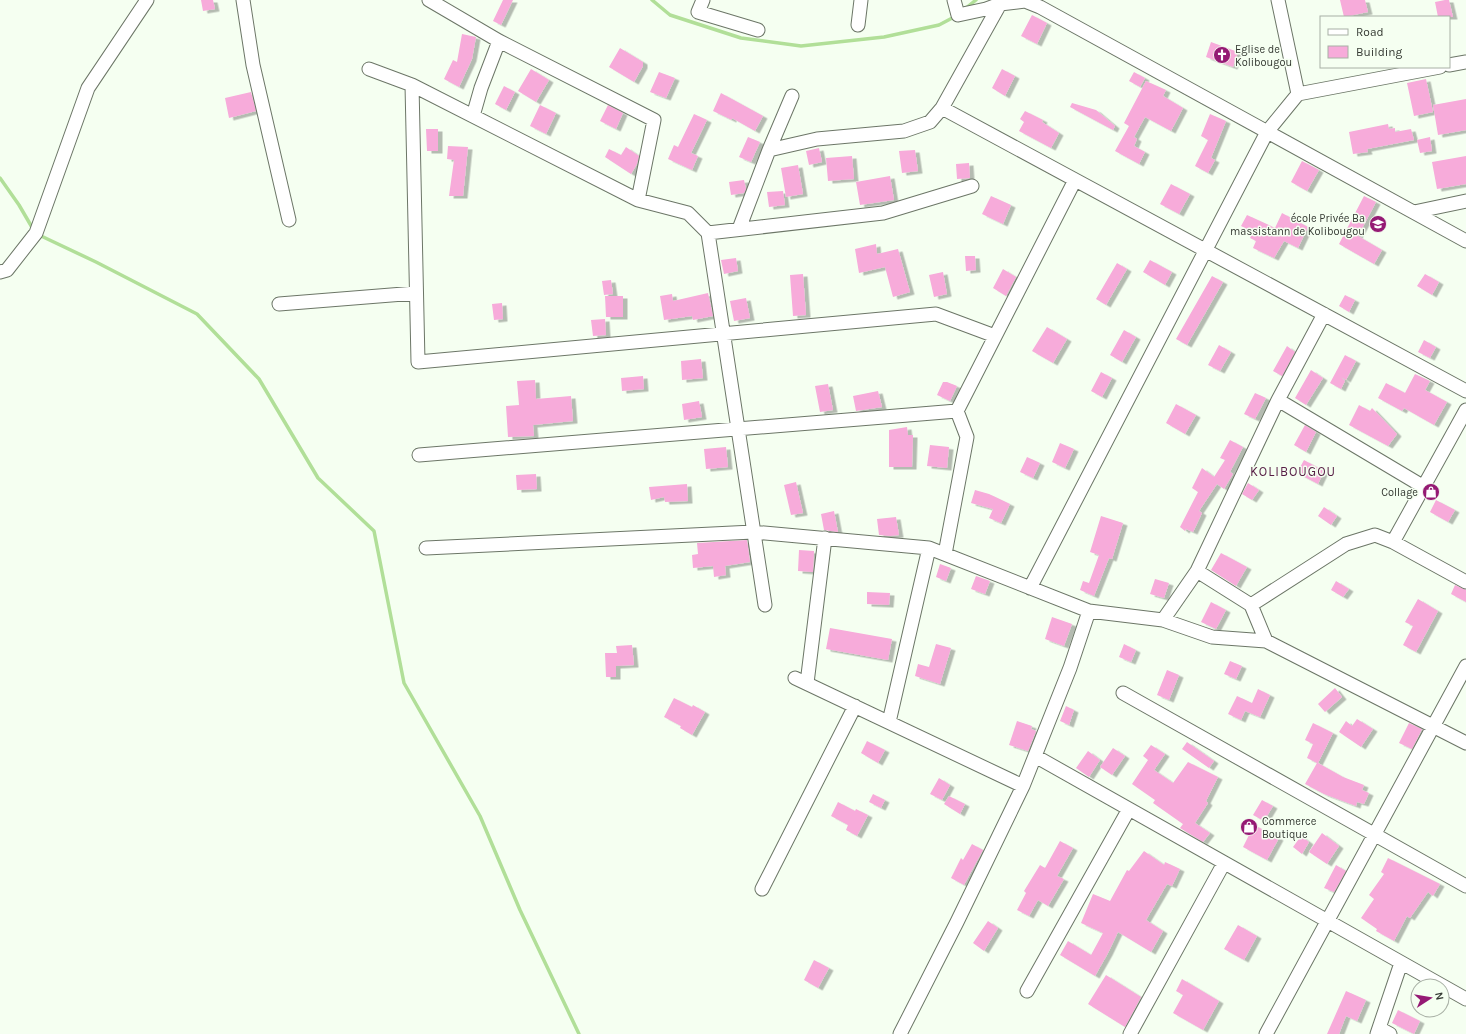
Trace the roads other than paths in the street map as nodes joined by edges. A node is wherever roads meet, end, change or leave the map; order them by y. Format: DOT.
graph roads {
  1 [pos="147,0"];
  2 [pos="243,0"];
  3 [pos="428,0"];
  4 [pos="703,0"];
  5 [pos="861,0"];
  6 [pos="954,0"];
  7 [pos="1278,0"];
  8 [pos="1000,4"];
  9 [pos="858,25"];
  10 [pos="758,30"];
  11 [pos="499,41"];
  12 [pos="1466,62"];
  13 [pos="1450,65"];
  14 [pos="1435,68"];
  15 [pos="368,69"];
  16 [pos="412,85"];
  17 [pos="1298,94"];
  18 [pos="792,96"];
  19 [pos="942,108"];
  20 [pos="473,116"];
  21 [pos="1267,132"];
  22 [pos="769,150"];
  23 [pos="1076,180"];
  24 [pos="972,186"];
  25 [pos="638,200"];
  26 [pos="1466,201"];
  27 [pos="1414,212"];
  28 [pos="289,220"];
  29 [pos="739,229"];
  30 [pos="708,233"];
  31 [pos="1466,241"];
  32 [pos="1206,250"];
  33 [pos="0,272"];
  34 [pos="416,293"];
  35 [pos="279,304"];
  36 [pos="1324,314"];
  37 [pos="723,334"];
  38 [pos="995,336"];
  39 [pos="1466,391"];
  40 [pos="1278,400"];
  41 [pos="1466,410"];
  42 [pos="957,411"];
  43 [pos="738,429"];
  44 [pos="420,455"];
  45 [pos="1424,487"];
  46 [pos="753,532"];
  47 [pos="825,538"];
  48 [pos="1393,542"];
  49 [pos="426,548"];
  50 [pos="929,548"];
  51 [pos="945,554"];
  52 [pos="1197,571"];
  53 [pos="1466,582"];
  54 [pos="1030,588"];
  55 [pos="1251,605"];
  56 [pos="765,606"];
  57 [pos="1089,611"];
  58 [pos="1163,620"];
  59 [pos="1266,641"];
  60 [pos="1466,666"];
  61 [pos="1123,693"];
  62 [pos="855,706"];
  63 [pos="889,722"];
  64 [pos="1433,726"];
  65 [pos="1466,743"];
  66 [pos="1034,756"];
  67 [pos="1023,786"];
  68 [pos="1129,809"];
  69 [pos="1374,835"];
  70 [pos="1224,863"];
  71 [pos="1466,886"];
  72 [pos="762,889"];
  73 [pos="1327,921"];
  74 [pos="1401,963"];
  75 [pos="1027,991"];
  76 [pos="1466,999"];
  77 [pos="1382,1032"];
  78 [pos="900,1034"];
  79 [pos="1130,1034"];
  80 [pos="1266,1034"];
  1 -- 33 [label="street"];
  2 -- 28 [label="street"];
  3 -- 11 [label="street"];
  4 -- 10 [label="street"];
  5 -- 9 [label="street"];
  6 -- 8 [label="street"];
  7 -- 17 [label="street"];
  8 -- 19 [label="street"];
  8 -- 21 [label="street"];
  11 -- 20 [label="street"];
  11 -- 25 [label="street"];
  12 -- 13 [label="street"];
  14 -- 17 [label="street"];
  15 -- 16 [label="street"];
  16 -- 20 [label="street"];
  16 -- 34 [label="street"];
  17 -- 21 [label="street"];
  18 -- 22 [label="street"];
  19 -- 22 [label="street"];
  19 -- 23 [label="street"];
  20 -- 25 [label="street"];
  21 -- 27 [label="street"];
  21 -- 32 [label="street"];
  22 -- 29 [label="street"];
  23 -- 32 [label="street"];
  23 -- 38 [label="street"];
  24 -- 29 [label="street"];
  25 -- 30 [label="street"];
  26 -- 27 [label="street"];
  27 -- 31 [label="street"];
  29 -- 30 [label="street"];
  30 -- 37 [label="street"];
  32 -- 36 [label="street"];
  32 -- 54 [label="street"];
  34 -- 35 [label="street"];
  34 -- 37 [label="street"];
  36 -- 39 [label="street"];
  36 -- 40 [label="street"];
  37 -- 38 [label="street"];
  37 -- 43 [label="street"];
  38 -- 42 [label="street"];
  40 -- 45 [label="street"];
  40 -- 52 [label="street"];
  41 -- 45 [label="street"];
  42 -- 43 [label="street"];
  42 -- 51 [label="street"];
  43 -- 44 [label="street"];
  43 -- 46 [label="street"];
  45 -- 48 [label="street"];
  46 -- 47 [label="street"];
  46 -- 49 [label="street"];
  46 -- 56 [label="street"];
  47 -- 50 [label="street"];
  47 -- 62 [label="street"];
  48 -- 53 [label="street"];
  48 -- 55 [label="street"];
  50 -- 51 [label="street"];
  50 -- 63 [label="street"];
  51 -- 54 [label="street"];
  52 -- 55 [label="street"];
  52 -- 58 [label="street"];
  54 -- 57 [label="street"];
  55 -- 59 [label="street"];
  57 -- 58 [label="street"];
  57 -- 66 [label="street"];
  58 -- 59 [label="street"];
  59 -- 64 [label="street"];
  60 -- 64 [label="street"];
  61 -- 69 [label="street"];
  62 -- 63 [label="street"];
  62 -- 72 [label="street"];
  63 -- 67 [label="street"];
  64 -- 65 [label="street"];
  64 -- 69 [label="street"];
  66 -- 67 [label="street"];
  66 -- 68 [label="street"];
  67 -- 78 [label="street"];
  68 -- 70 [label="street"];
  68 -- 75 [label="street"];
  69 -- 71 [label="street"];
  69 -- 73 [label="street"];
  70 -- 73 [label="street"];
  70 -- 79 [label="street"];
  73 -- 74 [label="street"];
  73 -- 80 [label="street"];
  74 -- 76 [label="street"];
  74 -- 77 [label="street"];
}
